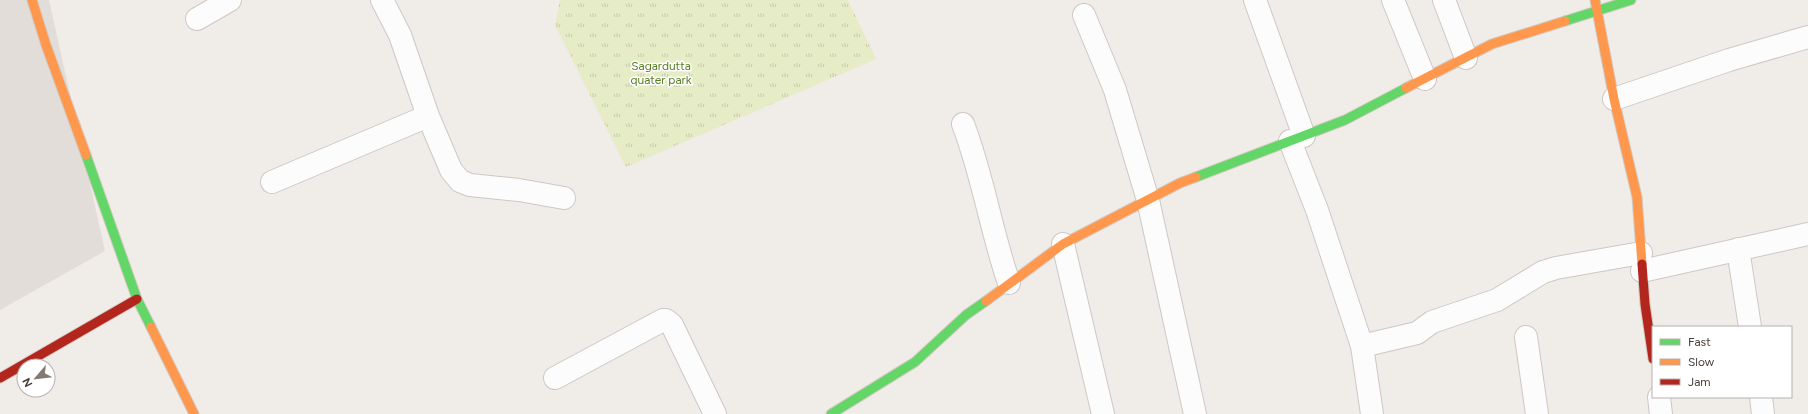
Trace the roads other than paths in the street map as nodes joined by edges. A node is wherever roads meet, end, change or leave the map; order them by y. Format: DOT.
graph roads {
  1 [pos="32,0"];
  2 [pos="230,0"];
  3 [pos="382,0"];
  4 [pos="1254,0"];
  5 [pos="1393,0"];
  6 [pos="1444,0"];
  7 [pos="1595,0"];
  8 [pos="1631,0"];
  9 [pos="1597,10"];
  10 [pos="1084,15"];
  11 [pos="197,19"];
  12 [pos="1808,37"];
  13 [pos="1466,58"];
  14 [pos="1426,79"];
  15 [pos="1614,99"];
  16 [pos="428,116"];
  17 [pos="963,124"];
  18 [pos="1297,139"];
  19 [pos="272,182"];
  20 [pos="564,198"];
  21 [pos="1148,200"];
  22 [pos="1808,234"];
  23 [pos="1063,244"];
  24 [pos="1738,248"];
  25 [pos="1642,262"];
  26 [pos="1009,283"];
  27 [pos="137,299"];
  28 [pos="1750,326"];
  29 [pos="1526,337"];
  30 [pos="1362,346"];
  31 [pos="1652,352"];
  32 [pos="0,378"];
  33 [pos="555,378"];
  34 [pos="1659,398"];
  35 [pos="1760,398"];
  36 [pos="194,414"];
  37 [pos="715,414"];
  38 [pos="831,414"];
  39 [pos="1103,414"];
  40 [pos="1195,414"];
  41 [pos="1372,414"];
  42 [pos="1537,414"];
  43 [pos="1661,414"];
  44 [pos="1763,414"];
  1 -- 27 [label="street"];
  2 -- 11 [label="street"];
  3 -- 16 [label="street"];
  4 -- 18 [label="street"];
  5 -- 14 [label="street"];
  6 -- 13 [label="street"];
  7 -- 9 [label="street"];
  8 -- 9 [label="street"];
  9 -- 13 [label="street"];
  9 -- 15 [label="street"];
  10 -- 21 [label="street"];
  12 -- 15 [label="street"];
  13 -- 14 [label="street"];
  14 -- 18 [label="street"];
  15 -- 25 [label="street"];
  16 -- 19 [label="street"];
  16 -- 20 [label="street"];
  17 -- 26 [label="street"];
  18 -- 21 [label="street"];
  18 -- 30 [label="street"];
  21 -- 23 [label="street"];
  21 -- 40 [label="street"];
  22 -- 24 [label="street"];
  23 -- 26 [label="street"];
  23 -- 39 [label="street"];
  24 -- 25 [label="street"];
  24 -- 28 [label="street"];
  25 -- 30 [label="street"];
  25 -- 31 [label="street"];
  26 -- 38 [label="street"];
  27 -- 32 [label="street"];
  27 -- 36 [label="street"];
  29 -- 42 [label="street"];
  30 -- 41 [label="street"];
  33 -- 37 [label="street"];
  34 -- 43 [label="street"];
  35 -- 44 [label="street"];
}
